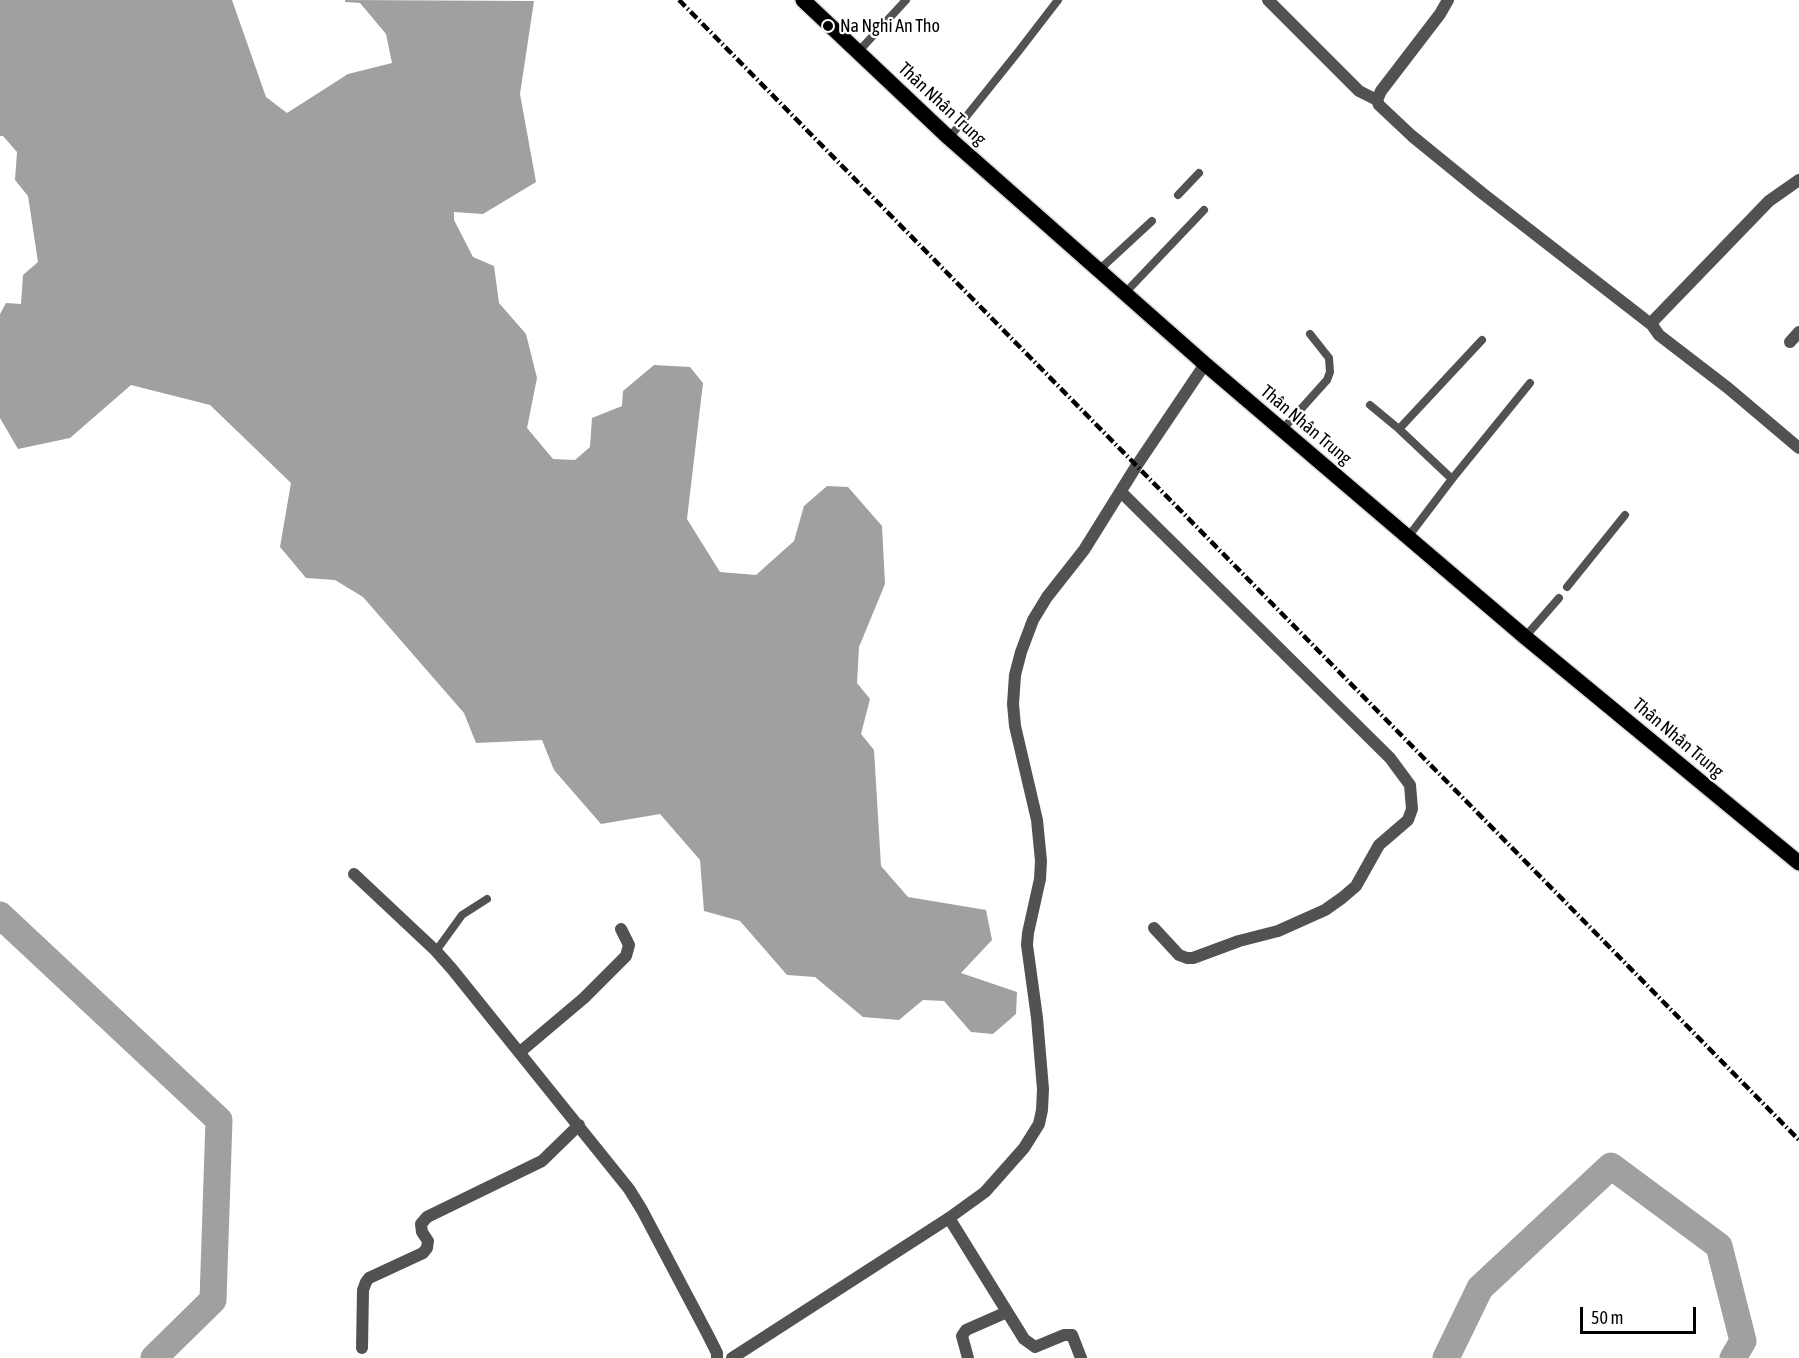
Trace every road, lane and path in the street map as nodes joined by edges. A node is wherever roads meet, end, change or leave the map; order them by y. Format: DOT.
graph roads {
  1 [pos="802,0"];
  2 [pos="906,0"];
  3 [pos="1058,0"];
  4 [pos="1268,0"];
  5 [pos="1448,0"];
  6 [pos="858,52"];
  7 [pos="1377,100"];
  8 [pos="949,138"];
  9 [pos="1199,173"];
  10 [pos="1799,180"];
  11 [pos="1178,195"];
  12 [pos="1204,210"];
  13 [pos="1152,221"];
  14 [pos="1099,270"];
  15 [pos="1125,293"];
  16 [pos="1652,324"];
  17 [pos="1799,332"];
  18 [pos="1310,334"];
  19 [pos="1482,340"];
  20 [pos="1790,342"];
  21 [pos="1205,364"];
  22 [pos="1530,383"];
  23 [pos="1370,405"];
  24 [pos="1400,429"];
  25 [pos="1282,430"];
  26 [pos="1799,448"];
  27 [pos="1452,479"];
  28 [pos="1121,492"];
  29 [pos="1625,514"];
  30 [pos="1408,537"];
  31 [pos="1568,587"];
  32 [pos="1559,598"];
  33 [pos="1525,637"];
  34 [pos="1799,863"];
  35 [pos="354,874"];
  36 [pos="487,899"];
  37 [pos="1154,928"];
  38 [pos="621,929"];
  39 [pos="436,951"];
  40 [pos="520,1052"];
  41 [pos="579,1125"];
  42 [pos="949,1218"];
  43 [pos="1007,1311"];
  44 [pos="362,1348"];
  45 [pos="717,1358"];
  46 [pos="732,1358"];
  47 [pos="968,1358"];
  48 [pos="1081,1358"];
  1 -- 6 [label="main road, Thân Nhân Trung"];
  2 -- 6 [label="lane"];
  3 -- 8 [label="lane"];
  4 -- 7 [label="street"];
  5 -- 7 [label="street"];
  6 -- 8 [label="main road, Thân Nhân Trung"];
  7 -- 16 [label="street"];
  8 -- 14 [label="main road, Thân Nhân Trung"];
  9 -- 11 [label="lane"];
  10 -- 16 [label="street"];
  12 -- 15 [label="lane"];
  13 -- 14 [label="lane"];
  14 -- 15 [label="main road, Thân Nhân Trung"];
  15 -- 21 [label="main road, Thân Nhân Trung"];
  16 -- 26 [label="street"];
  17 -- 20 [label="street"];
  18 -- 25 [label="lane"];
  19 -- 24 [label="lane"];
  21 -- 25 [label="main road, Thân Nhân Trung"];
  21 -- 28 [label="street"];
  22 -- 27 [label="lane"];
  23 -- 24 [label="lane"];
  24 -- 27 [label="lane"];
  25 -- 30 [label="main road, Thân Nhân Trung"];
  27 -- 30 [label="lane"];
  28 -- 37 [label="street"];
  28 -- 42 [label="street"];
  29 -- 31 [label="lane"];
  30 -- 33 [label="main road, Thân Nhân Trung"];
  32 -- 33 [label="lane"];
  33 -- 34 [label="main road, Thân Nhân Trung"];
  35 -- 39 [label="street"];
  36 -- 39 [label="lane"];
  38 -- 40 [label="street"];
  39 -- 40 [label="street"];
  40 -- 41 [label="street"];
  41 -- 44 [label="street"];
  41 -- 45 [label="street"];
  42 -- 43 [label="street"];
  42 -- 46 [label="street"];
  43 -- 47 [label="street"];
  43 -- 48 [label="street"];
}
